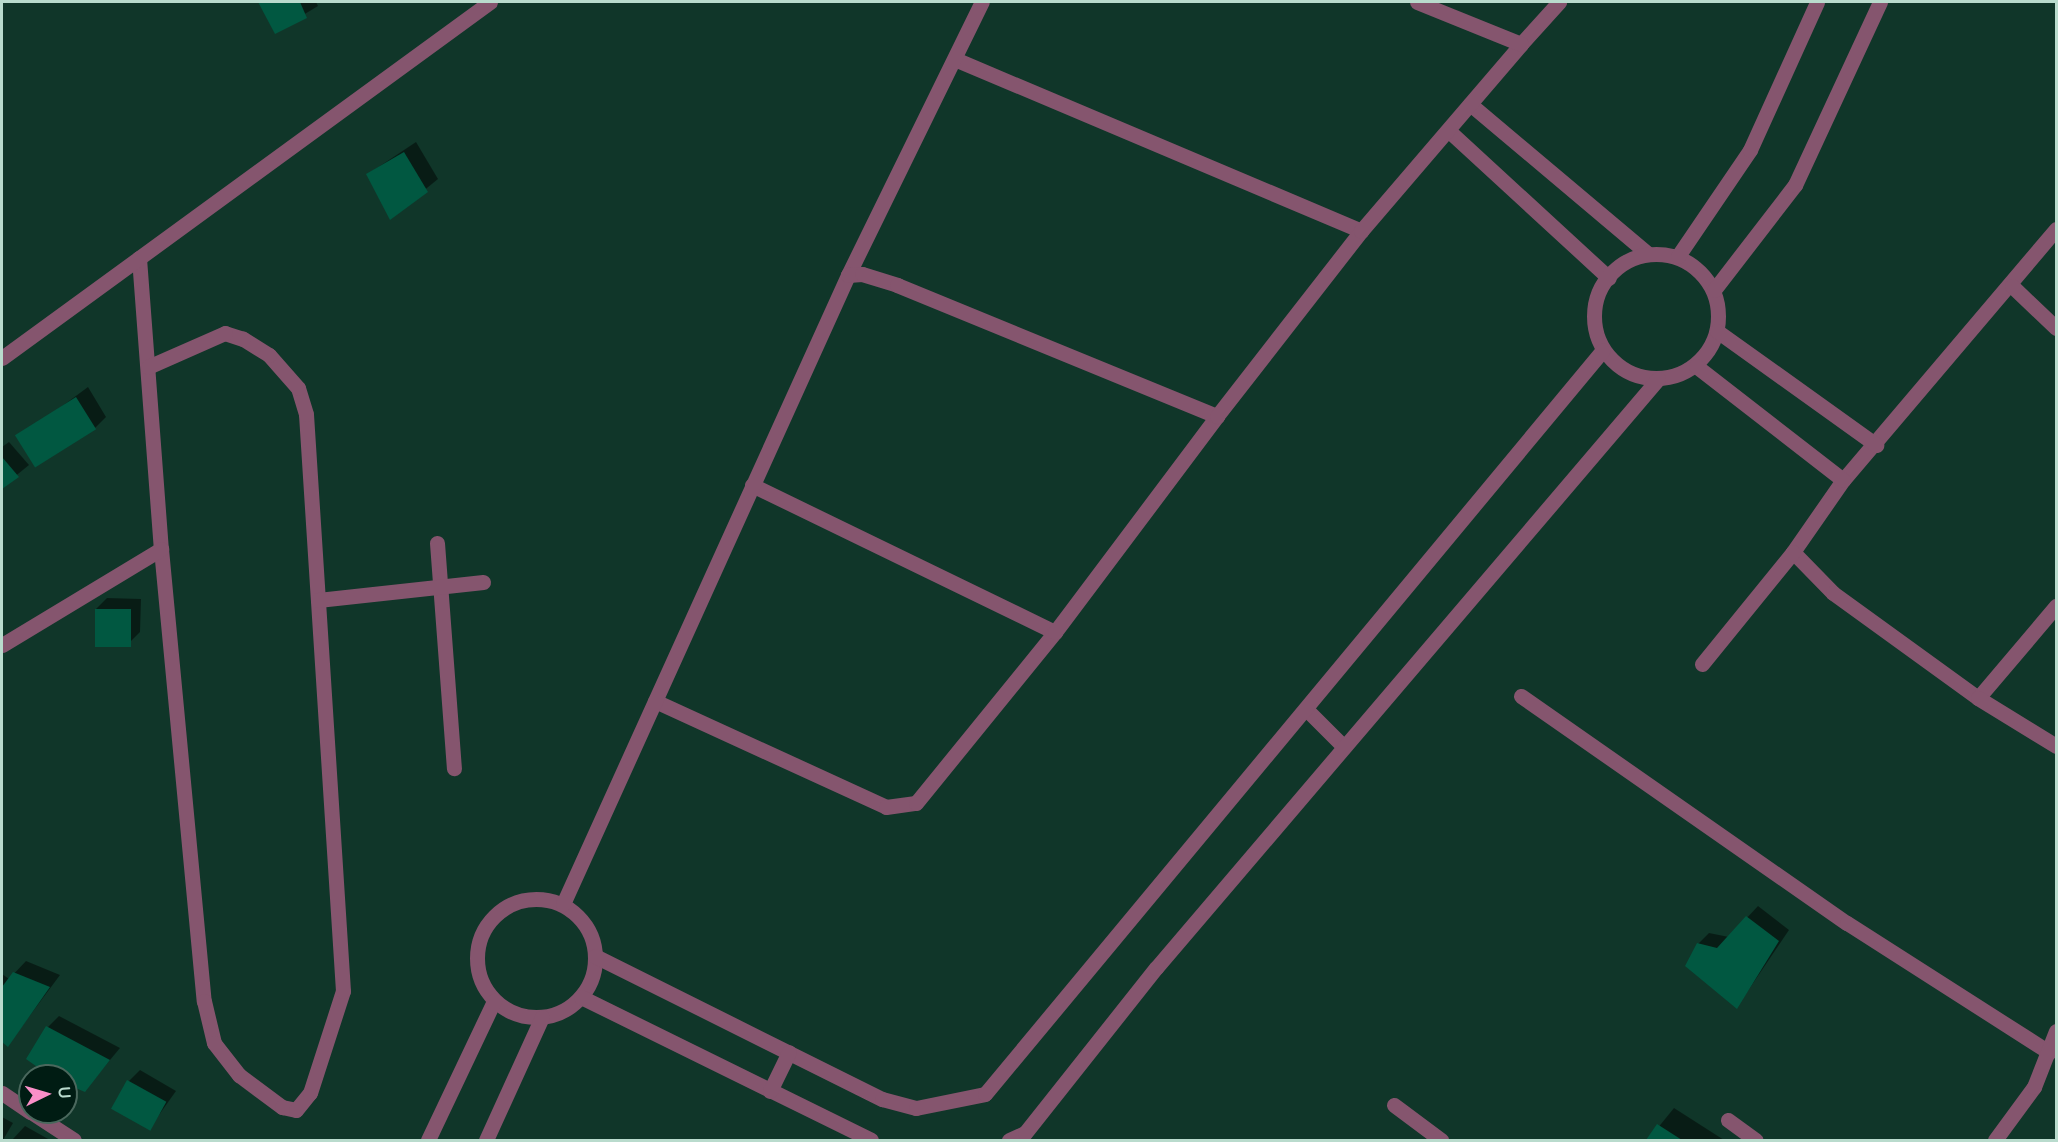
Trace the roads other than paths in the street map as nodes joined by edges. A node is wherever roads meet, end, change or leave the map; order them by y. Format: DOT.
graph roads {
  1 [pos="490,2"];
  2 [pos="982,2"];
  3 [pos="1417,2"];
  4 [pos="1559,2"];
  5 [pos="1817,2"];
  6 [pos="1880,2"];
  7 [pos="1521,44"];
  8 [pos="957,60"];
  9 [pos="1470,104"];
  10 [pos="1449,131"];
  11 [pos="2056,229"];
  12 [pos="1361,231"];
  13 [pos="1647,253"];
  14 [pos="1678,256"];
  15 [pos="139,258"];
  16 [pos="848,275"];
  17 [pos="1609,278"];
  18 [pos="2012,286"];
  19 [pos="1714,290"];
  20 [pos="2056,327"];
  21 [pos="1717,331"];
  22 [pos="1603,350"];
  23 [pos="2,358"];
  24 [pos="1696,366"];
  25 [pos="148,367"];
  26 [pos="1658,379"];
  27 [pos="1217,416"];
  28 [pos="1876,445"];
  29 [pos="1843,480"];
  30 [pos="753,485"];
  31 [pos="437,543"];
  32 [pos="161,549"];
  33 [pos="1793,552"];
  34 [pos="483,582"];
  35 [pos="442,587"];
  36 [pos="318,600"];
  37 [pos="2056,606"];
  38 [pos="1055,632"];
  39 [pos="2,645"];
  40 [pos="1702,664"];
  41 [pos="1521,696"];
  42 [pos="1978,698"];
  43 [pos="655,701"];
  44 [pos="1307,710"];
  45 [pos="2056,746"];
  46 [pos="1344,747"];
  47 [pos="454,768"];
  48 [pos="562,904"];
  49 [pos="595,956"];
  50 [pos="581,997"];
  51 [pos="494,1001"];
  52 [pos="542,1017"];
  53 [pos="2056,1031"];
  54 [pos="789,1052"];
  55 [pos="2049,1052"];
  56 [pos="770,1091"];
  57 [pos="2,1093"];
  58 [pos="18,1104"];
  59 [pos="1394,1105"];
  60 [pos="1728,1120"];
  61 [pos="49,1124"];
  62 [pos="74,1140"];
  63 [pos="428,1140"];
  64 [pos="486,1140"];
  65 [pos="871,1140"];
  66 [pos="1009,1140"];
  67 [pos="1441,1140"];
  68 [pos="1755,1140"];
  69 [pos="1995,1140"];
  1 -- 15 [label="street"];
  2 -- 8 [label="street"];
  3 -- 7 [label="street"];
  4 -- 7 [label="street"];
  5 -- 14 [label="street"];
  6 -- 19 [label="street"];
  7 -- 9 [label="street"];
  8 -- 12 [label="street"];
  8 -- 16 [label="street"];
  9 -- 10 [label="street"];
  9 -- 13 [label="street"];
  10 -- 12 [label="street"];
  10 -- 17 [label="street"];
  11 -- 18 [label="street"];
  12 -- 27 [label="street"];
  13 -- 14 [label="street"];
  13 -- 17 [label="street"];
  14 -- 19 [label="street"];
  15 -- 23 [label="street"];
  15 -- 25 [label="street"];
  16 -- 27 [label="street"];
  16 -- 30 [label="street"];
  17 -- 22 [label="street"];
  18 -- 20 [label="street"];
  18 -- 28 [label="street"];
  19 -- 21 [label="street"];
  21 -- 24 [label="street"];
  21 -- 28 [label="street"];
  22 -- 26 [label="street"];
  22 -- 44 [label="street"];
  24 -- 26 [label="street"];
  24 -- 29 [label="street"];
  25 -- 32 [label="street"];
  25 -- 36 [label="street"];
  26 -- 46 [label="street"];
  27 -- 38 [label="street"];
  28 -- 29 [label="street"];
  29 -- 33 [label="street"];
  30 -- 38 [label="street"];
  30 -- 43 [label="street"];
  31 -- 35 [label="street"];
  32 -- 36 [label="street"];
  32 -- 39 [label="street"];
  33 -- 40 [label="street"];
  33 -- 42 [label="street"];
  34 -- 35 [label="street"];
  35 -- 36 [label="street"];
  35 -- 47 [label="street"];
  37 -- 42 [label="street"];
  38 -- 43 [label="street"];
  41 -- 55 [label="street"];
  42 -- 45 [label="street"];
  43 -- 48 [label="street"];
  44 -- 46 [label="street"];
  44 -- 54 [label="street"];
  46 -- 66 [label="street"];
  48 -- 49 [label="street"];
  48 -- 51 [label="street"];
  49 -- 50 [label="street"];
  49 -- 54 [label="street"];
  50 -- 52 [label="street"];
  50 -- 56 [label="street"];
  51 -- 52 [label="street"];
  51 -- 63 [label="street"];
  52 -- 64 [label="street"];
  53 -- 55 [label="street"];
  54 -- 56 [label="street"];
  55 -- 69 [label="street"];
  56 -- 65 [label="street"];
  57 -- 58 [label="street"];
  59 -- 67 [label="street"];
  60 -- 68 [label="street"];
  61 -- 62 [label="street"];
}
